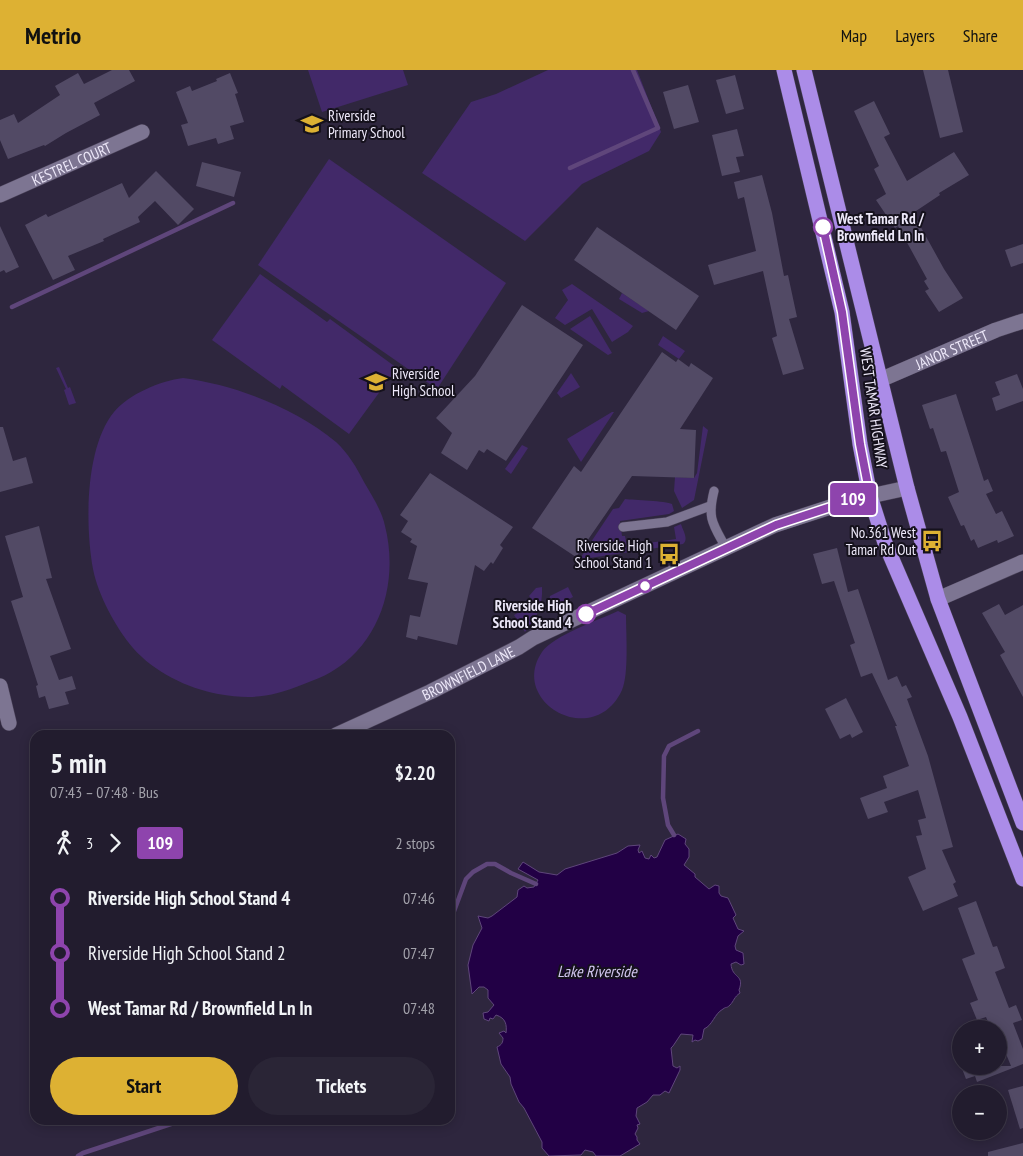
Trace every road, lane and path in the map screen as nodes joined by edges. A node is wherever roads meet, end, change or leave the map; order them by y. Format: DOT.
graph roads {
  1 [pos="784,70"];
  2 [pos="804,70"];
  3 [pos="142,132"];
  4 [pos="0,195"];
  5 [pos="1023,320"];
  6 [pos="880,380"];
  7 [pos="907,488"];
  8 [pos="714,491"];
  9 [pos="870,496"];
  10 [pos="710,506"];
  11 [pos="623,527"];
  12 [pos="726,548"];
  13 [pos="1023,562"];
  14 [pos="938,599"];
  15 [pos="0,686"];
  16 [pos="9,723"];
  17 [pos="347,730"];
  18 [pos="1023,824"];
  19 [pos="1023,878"];
  1 -- 9 [label="highway, WEST TAMAR HIGHWAY"];
  2 -- 6 [label="highway, WEST TAMAR HIGHWAY"];
  3 -- 4 [label="street, KESTREL COURT"];
  5 -- 6 [label="street, JANOR STREET"];
  6 -- 7 [label="highway, WEST TAMAR HIGHWAY"];
  7 -- 9 [label="street, BROWNFIELD LANE"];
  7 -- 14 [label="highway, WEST TAMAR HIGHWAY"];
  8 -- 10 [label="lane"];
  9 -- 12 [label="street, BROWNFIELD LANE"];
  9 -- 19 [label="highway, WEST TAMAR HIGHWAY"];
  10 -- 11 [label="lane"];
  10 -- 12 [label="lane"];
  12 -- 17 [label="street, BROWNFIELD LANE"];
  13 -- 14 [label="street"];
  14 -- 18 [label="highway, WEST TAMAR HIGHWAY"];
  15 -- 16 [label="street"];
}
